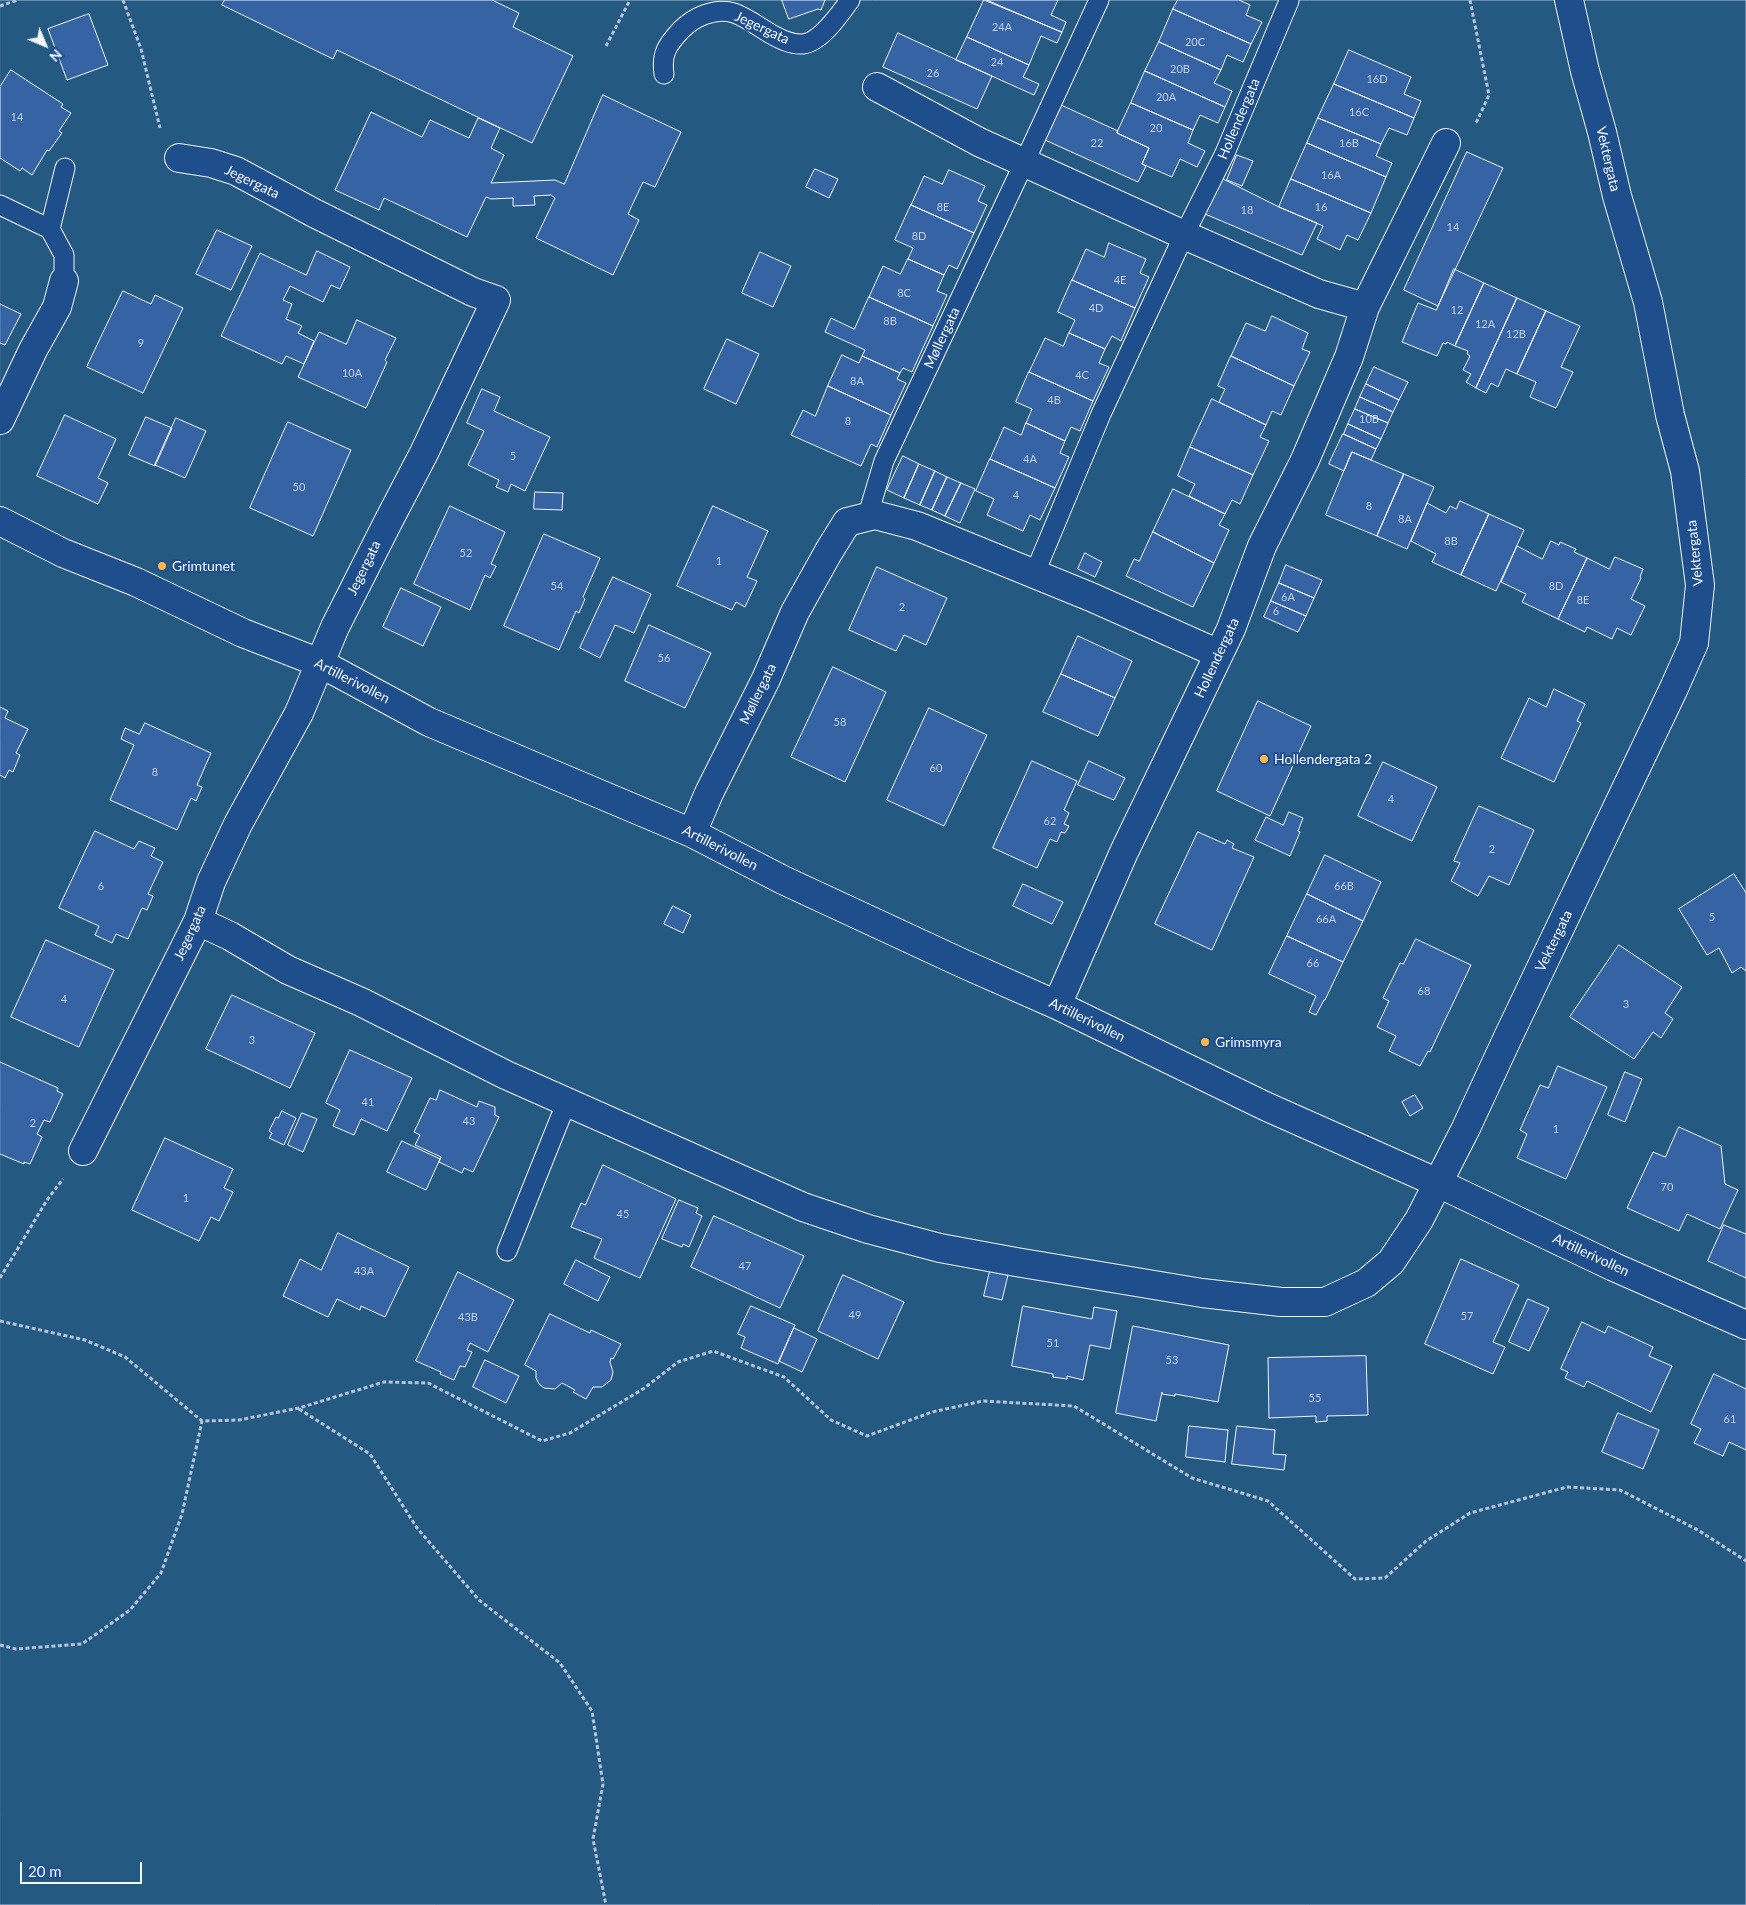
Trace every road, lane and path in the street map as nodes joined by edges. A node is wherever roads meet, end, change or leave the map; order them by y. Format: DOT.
graph roads {
  1 [pos="18,0"];
  2 [pos="122,0"];
  3 [pos="630,0"];
  4 [pos="850,0"];
  5 [pos="1099,0"];
  6 [pos="1470,0"];
  7 [pos="1570,0"];
  8 [pos="1289,1"];
  9 [pos="0,6"];
  10 [pos="606,46"];
  11 [pos="664,74"];
  12 [pos="877,87"];
  13 [pos="1446,143"];
  14 [pos="179,158"];
  15 [pos="1025,162"];
  16 [pos="65,168"];
  17 [pos="0,204"];
  18 [pos="50,228"];
  19 [pos="1184,235"];
  20 [pos="64,281"];
  21 [pos="1365,307"];
  22 [pos="0,420"];
  23 [pos="867,518"];
  24 [pos="0,521"];
  25 [pos="1034,575"];
  26 [pos="1219,654"];
  27 [pos="320,663"];
  28 [pos="692,833"];
  29 [pos="198,922"];
  30 [pos="1056,1005"];
  31 [pos="567,1102"];
  32 [pos="83,1151"];
  33 [pos="1438,1183"];
  34 [pos="507,1251"];
  35 [pos="0,1278"];
  36 [pos="0,1321"];
  37 [pos="1746,1325"];
  38 [pos="299,1408"];
  39 [pos="202,1421"];
  40 [pos="1746,1561"];
  41 [pos="0,1645"];
  42 [pos="606,1905"];
  1 -- 9 [label="path"];
  2 -- 14 [label="path"];
  3 -- 10 [label="path"];
  4 -- 11 [label="lane, Jegergata"];
  5 -- 15 [label="lane"];
  6 -- 13 [label="path"];
  7 -- 33 [label="street, Vektergata"];
  8 -- 19 [label="lane, Hollendergata"];
  12 -- 15 [label="street"];
  13 -- 21 [label="street, Hollendergata"];
  14 -- 27 [label="street, Jegergata"];
  15 -- 19 [label="street"];
  15 -- 23 [label="lane, Møllergata"];
  16 -- 18 [label="lane"];
  17 -- 18 [label="lane"];
  18 -- 20 [label="lane"];
  19 -- 21 [label="street"];
  19 -- 25 [label="lane"];
  20 -- 22 [label="street"];
  21 -- 26 [label="street, Hollendergata"];
  23 -- 25 [label="street, Møllergata"];
  23 -- 28 [label="street, Møllergata"];
  24 -- 27 [label="street, Artillerivollen"];
  25 -- 26 [label="street, Møllergata"];
  26 -- 30 [label="street, Hollendergata"];
  27 -- 28 [label="street, Artillerivollen"];
  27 -- 29 [label="street, Jegergata"];
  28 -- 30 [label="street, Artillerivollen"];
  29 -- 31 [label="street"];
  29 -- 32 [label="street, Jegergata"];
  30 -- 33 [label="street, Artillerivollen"];
  31 -- 33 [label="street"];
  31 -- 34 [label="lane"];
  32 -- 35 [label="path"];
  33 -- 37 [label="street, Artillerivollen"];
  36 -- 39 [label="path"];
  38 -- 39 [label="path"];
  38 -- 40 [label="path"];
  38 -- 42 [label="path"];
  39 -- 41 [label="path"];
}
